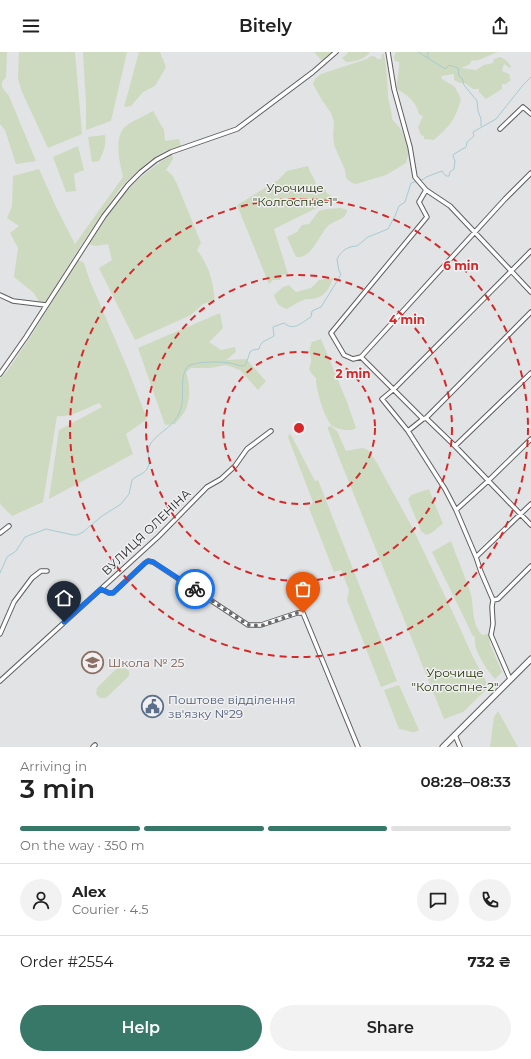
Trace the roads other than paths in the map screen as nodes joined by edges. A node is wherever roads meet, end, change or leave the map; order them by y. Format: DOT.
graph roads {
  1 [pos="336,52"];
  2 [pos="388,52"];
  3 [pos="531,114"];
  4 [pos="500,130"];
  5 [pos="531,173"];
  6 [pos="426,190"];
  7 [pos="474,233"];
  8 [pos="531,251"];
  9 [pos="511,271"];
  10 [pos="531,292"];
  11 [pos="0,296"];
  12 [pos="46,305"];
  13 [pos="531,312"];
  14 [pos="361,357"];
  15 [pos="0,374"];
  16 [pos="531,374"];
  17 [pos="394,389"];
  18 [pos="425,419"];
  19 [pos="271,430"];
  20 [pos="408,431"];
  21 [pos="531,439"];
  22 [pos="455,446"];
  23 [pos="488,481"];
  24 [pos="531,504"];
  25 [pos="456,510"];
  26 [pos="521,515"];
  27 [pos="531,525"];
  28 [pos="9,526"];
  29 [pos="0,533"];
  30 [pos="476,557"];
  31 [pos="531,566"];
  32 [pos="47,571"];
  33 [pos="101,589"];
  34 [pos="493,600"];
  35 [pos="0,634"];
  36 [pos="531,659"];
  37 [pos="510,679"];
  38 [pos="0,681"];
  39 [pos="455,735"];
  40 [pos="358,747"];
  41 [pos="443,747"];
  42 [pos="460,747"];
  1 -- 12 [label="street"];
  2 -- 6 [label="street"];
  3 -- 4 [label="street"];
  5 -- 7 [label="street"];
  6 -- 7 [label="street"];
  6 -- 14 [label="street"];
  7 -- 9 [label="street"];
  7 -- 14 [label="street"];
  8 -- 9 [label="street"];
  9 -- 10 [label="street"];
  9 -- 17 [label="street"];
  11 -- 12 [label="street"];
  12 -- 15 [label="street"];
  13 -- 18 [label="street"];
  14 -- 17 [label="street"];
  16 -- 22 [label="street"];
  17 -- 18 [label="street"];
  17 -- 20 [label="street"];
  18 -- 20 [label="street"];
  18 -- 22 [label="street"];
  19 -- 33 [label="street, ВУЛИЦЯ ОЛЕНІНА"];
  20 -- 25 [label="street"];
  21 -- 23 [label="street"];
  22 -- 23 [label="street"];
  23 -- 25 [label="street"];
  23 -- 26 [label="street"];
  24 -- 26 [label="street"];
  25 -- 30 [label="street"];
  26 -- 27 [label="street"];
  26 -- 30 [label="street"];
  28 -- 29 [label="street"];
  30 -- 34 [label="street"];
  31 -- 34 [label="street"];
  32 -- 35 [label="street"];
  33 -- 38 [label="street, ВУЛИЦЯ ОЛЕНІНА"];
  33 -- 40 [label="street"];
  34 -- 37 [label="street"];
  36 -- 37 [label="main road"];
  37 -- 39 [label="main road"];
  39 -- 41 [label="main road"];
  39 -- 42 [label="street"];
}
